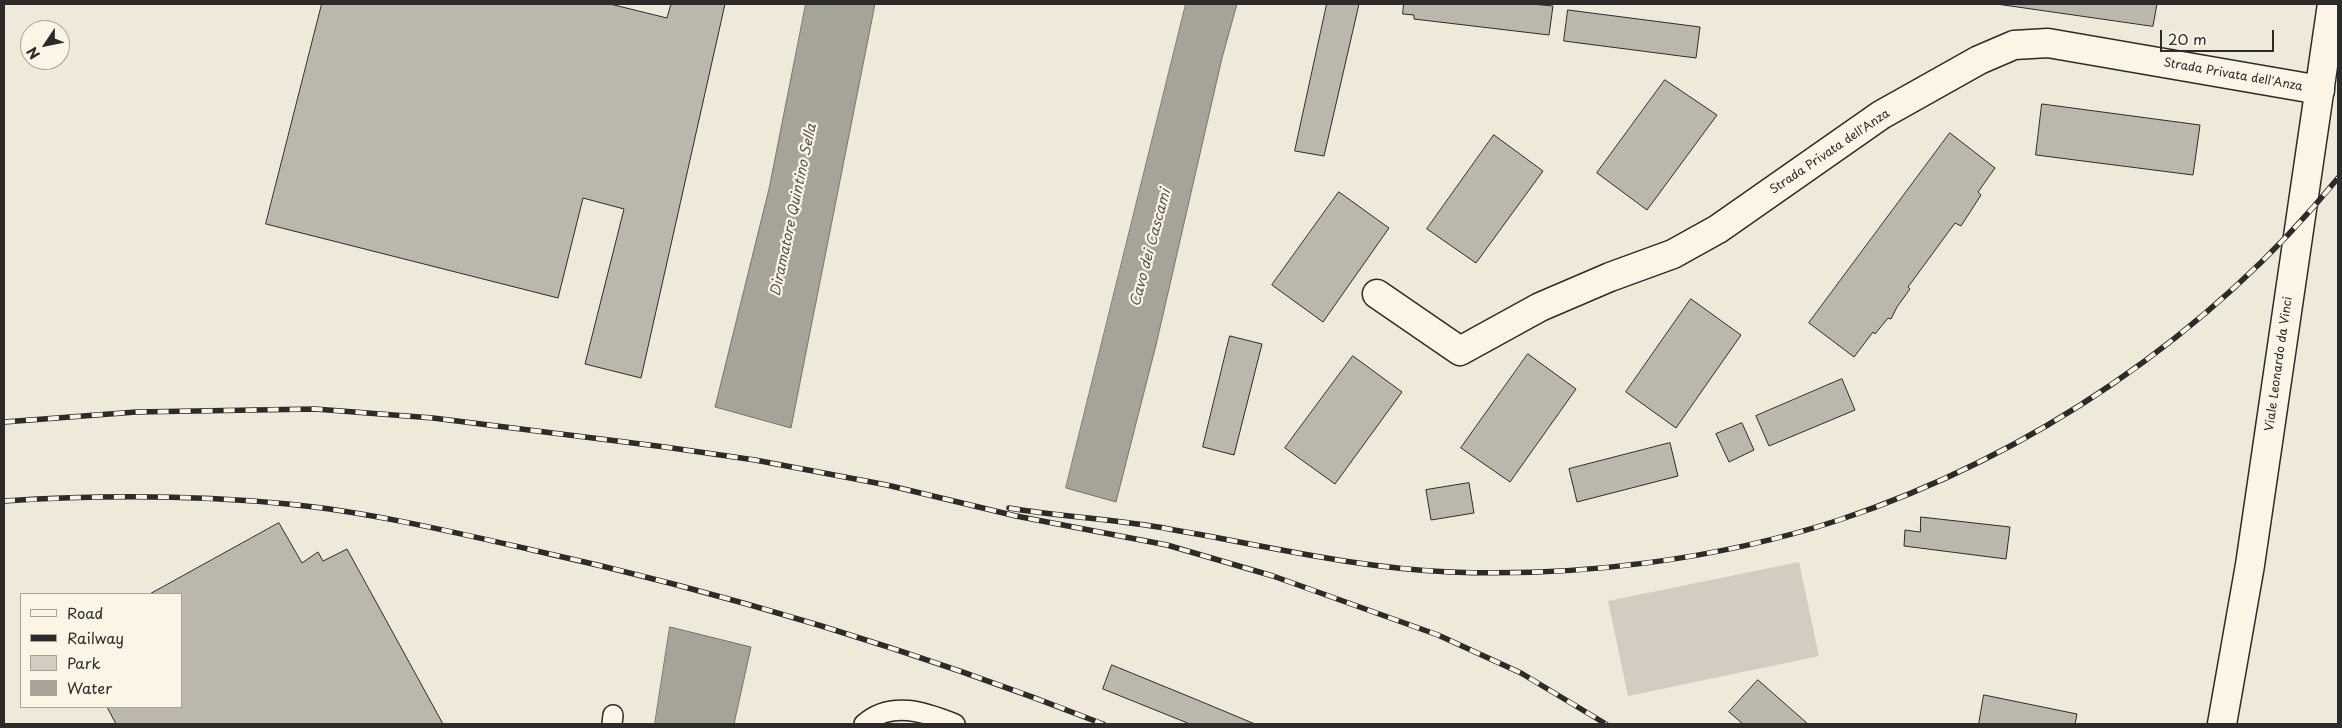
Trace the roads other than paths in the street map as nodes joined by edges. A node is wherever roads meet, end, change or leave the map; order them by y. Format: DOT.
graph roads {
  1 [pos="2332,4"];
  2 [pos="2320,90"];
  3 [pos="1377,294"];
  4 [pos="864,724"];
  5 [pos="955,724"];
  6 [pos="2222,724"];
  1 -- 2 [label="street, Viale Leonardo da Vinci"];
  2 -- 3 [label="street, Strada Privata dell'Anza"];
  2 -- 6 [label="street, Viale Leonardo da Vinci"];
  4 -- 5 [label="lane"];
}
